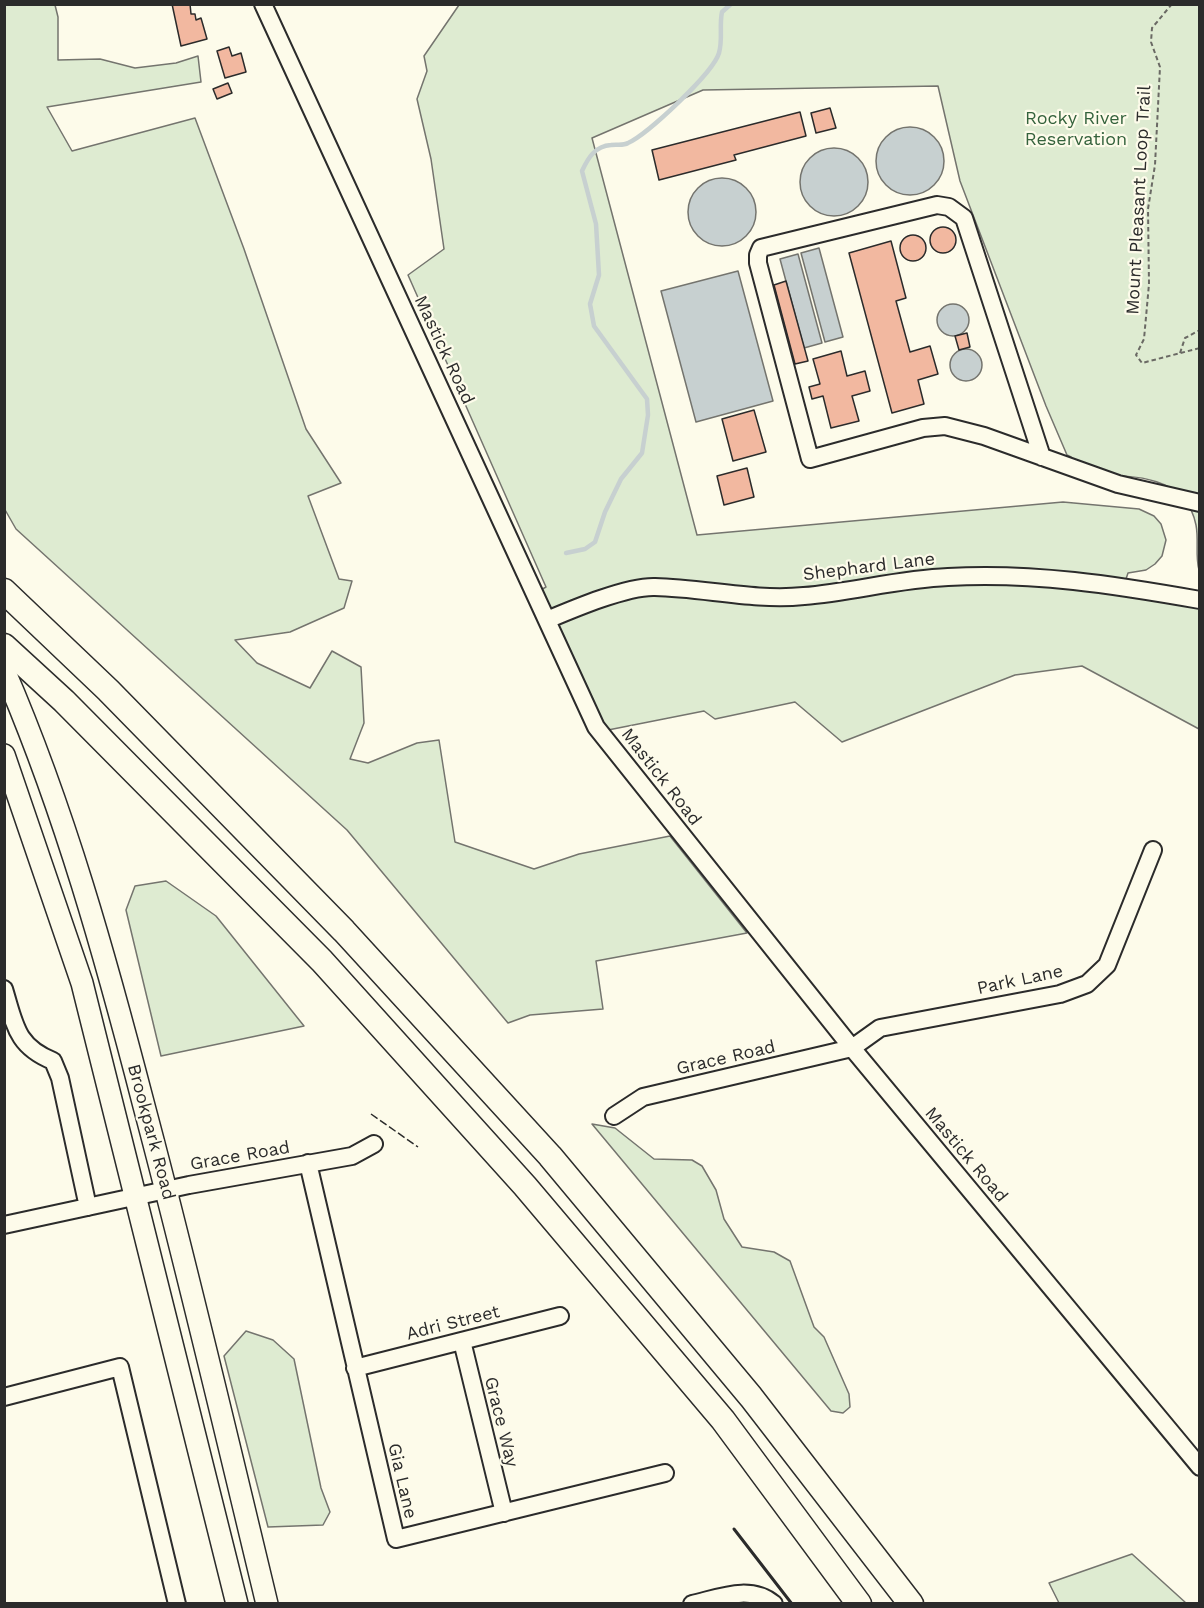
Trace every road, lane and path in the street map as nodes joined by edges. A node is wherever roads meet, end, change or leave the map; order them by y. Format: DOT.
graph roads {
  1 [pos="262,4"];
  2 [pos="1172,4"];
  3 [pos="1200,330"];
  4 [pos="1200,348"];
  5 [pos="1180,353"];
  6 [pos="1042,457"];
  7 [pos="1200,502"];
  8 [pos="4,591"];
  9 [pos="1200,600"];
  10 [pos="547,620"];
  11 [pos="4,646"];
  12 [pos="4,670"];
  13 [pos="4,755"];
  14 [pos="1153,850"];
  15 [pos="4,989"];
  16 [pos="852,1048"];
  17 [pos="614,1116"];
  18 [pos="374,1144"];
  19 [pos="308,1163"];
  20 [pos="166,1190"];
  21 [pos="136,1197"];
  22 [pos="88,1207"];
  23 [pos="4,1224"];
  24 [pos="560,1316"];
  25 [pos="462,1341"];
  26 [pos="355,1368"];
  27 [pos="4,1397"];
  28 [pos="1200,1467"];
  29 [pos="665,1473"];
  30 [pos="504,1513"];
  31 [pos="177,1604"];
  32 [pos="237,1604"];
  33 [pos="267,1604"];
  34 [pos="692,1604"];
  35 [pos="774,1604"];
  36 [pos="859,1604"];
  37 [pos="911,1604"];
  1 -- 10 [label="street, Mastick Road"];
  2 -- 5 [label="path, Mount Pleasant Loop Trail"];
  3 -- 5 [label="path"];
  4 -- 5 [label="path, Mount Pleasant Loop Trail"];
  6 -- 6 [label="street"];
  6 -- 7 [label="street"];
  8 -- 37 [label="highway"];
  9 -- 10 [label="street, Shephard Lane"];
  10 -- 16 [label="street, Mastick Road"];
  11 -- 36 [label="highway"];
  12 -- 20 [label="main road, Brookpark Road"];
  13 -- 21 [label="main road, Brookpark Road"];
  14 -- 16 [label="street, Park Lane"];
  15 -- 22 [label="street"];
  16 -- 17 [label="street, Grace Road"];
  16 -- 28 [label="street, Mastick Road"];
  18 -- 19 [label="street, Grace Road"];
  19 -- 20 [label="street, Grace Road"];
  19 -- 26 [label="street, Gia Lane"];
  20 -- 21 [label="street, Grace Road"];
  20 -- 33 [label="main road, Brookpark Road"];
  21 -- 22 [label="street, Grace Road"];
  21 -- 32 [label="main road, Brookpark Road"];
  22 -- 23 [label="street, Grace Road"];
  24 -- 25 [label="street, Adri Street"];
  25 -- 26 [label="street, Adri Street"];
  25 -- 30 [label="street, Grace Way"];
  26 -- 30 [label="street, Gia Lane"];
  27 -- 31 [label="street"];
  29 -- 30 [label="street, Gia Lane"];
  34 -- 35 [label="street"];
}
